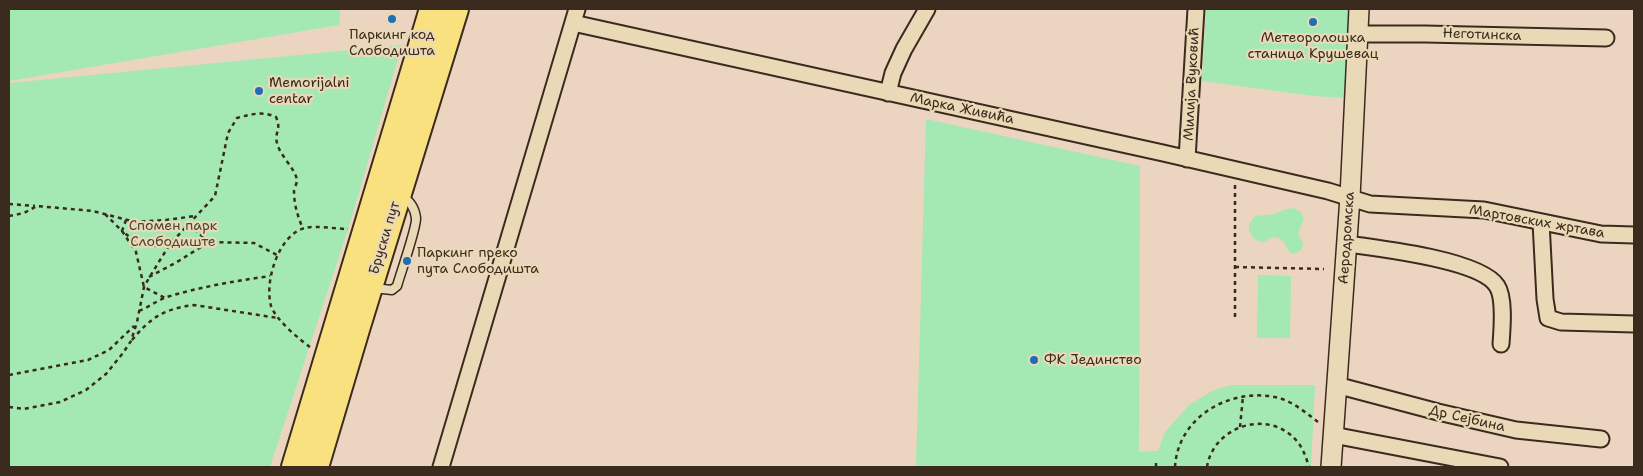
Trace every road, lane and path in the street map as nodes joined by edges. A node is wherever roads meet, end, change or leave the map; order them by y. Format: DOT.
graph roads {
  1 [pos="432,9"];
  2 [pos="456,9"];
  3 [pos="927,9"];
  4 [pos="1196,9"];
  5 [pos="1359,9"];
  6 [pos="575,16"];
  7 [pos="1358,34"];
  8 [pos="1606,38"];
  9 [pos="888,93"];
  10 [pos="1187,159"];
  11 [pos="1235,170"];
  12 [pos="1350,197"];
  13 [pos="9,204"];
  14 [pos="37,206"];
  15 [pos="104,214"];
  16 [pos="9,216"];
  17 [pos="197,216"];
  18 [pos="126,219"];
  19 [pos="1541,222"];
  20 [pos="188,224"];
  21 [pos="303,229"];
  22 [pos="350,230"];
  23 [pos="122,231"];
  24 [pos="1634,235"];
  25 [pos="175,239"];
  26 [pos="209,242"];
  27 [pos="1347,244"];
  28 [pos="278,254"];
  29 [pos="1235,267"];
  30 [pos="1324,269"];
  31 [pos="270,276"];
  32 [pos="149,278"];
  33 [pos="360,285"];
  34 [pos="144,287"];
  35 [pos="165,298"];
  36 [pos="139,311"];
  37 [pos="1235,317"];
  38 [pos="280,318"];
  39 [pos="1634,324"];
  40 [pos="135,325"];
  41 [pos="131,341"];
  42 [pos="1501,344"];
  43 [pos="328,353"];
  44 [pos="9,375"];
  45 [pos="1336,385"];
  46 [pos="1243,396"];
  47 [pos="9,407"];
  48 [pos="1318,422"];
  49 [pos="1240,427"];
  50 [pos="1333,435"];
  51 [pos="1601,439"];
  52 [pos="1156,461"];
  53 [pos="294,467"];
  54 [pos="316,467"];
  55 [pos="441,467"];
  56 [pos="1156,467"];
  57 [pos="1175,467"];
  58 [pos="1207,467"];
  59 [pos="1309,467"];
  60 [pos="1331,467"];
  61 [pos="1500,467"];
  1 -- 33 [label="main road, Бруски пут"];
  2 -- 33 [label="main road, Бруски пут"];
  3 -- 9 [label="street"];
  4 -- 10 [label="street, Милија Вуковић"];
  5 -- 7 [label="street, Аеродромска"];
  6 -- 9 [label="street, Марка Живића"];
  6 -- 55 [label="street"];
  7 -- 8 [label="street, Неготинска"];
  7 -- 12 [label="street, Аеродромска"];
  9 -- 10 [label="street, Марка Живића"];
  10 -- 11 [label="street, Марка Живића"];
  11 -- 12 [label="street, Марка Живића"];
  11 -- 29 [label="path"];
  12 -- 19 [label="street, Мартовских жртава"];
  12 -- 27 [label="street, Аеродромска"];
  13 -- 14 [label="path"];
  14 -- 15 [label="path"];
  14 -- 16 [label="path"];
  15 -- 18 [label="path"];
  15 -- 23 [label="path"];
  17 -- 18 [label="path"];
  17 -- 20 [label="path"];
  17 -- 21 [label="path"];
  18 -- 23 [label="path"];
  19 -- 24 [label="street, Мартовских жртава"];
  19 -- 39 [label="street"];
  20 -- 25 [label="path"];
  20 -- 26 [label="path"];
  21 -- 22 [label="path"];
  21 -- 28 [label="path"];
  23 -- 25 [label="path"];
  23 -- 34 [label="path"];
  25 -- 32 [label="path"];
  26 -- 28 [label="path"];
  26 -- 32 [label="path"];
  27 -- 42 [label="street"];
  27 -- 45 [label="street, Аеродромска"];
  28 -- 31 [label="path"];
  29 -- 30 [label="path"];
  29 -- 37 [label="path"];
  31 -- 35 [label="path"];
  31 -- 38 [label="path"];
  32 -- 34 [label="path"];
  33 -- 43 [label="main road, Бруски пут"];
  33 -- 54 [label="main road, Бруски пут"];
  34 -- 35 [label="path"];
  34 -- 36 [label="path"];
  35 -- 36 [label="path"];
  36 -- 40 [label="path"];
  38 -- 41 [label="path"];
  38 -- 43 [label="path"];
  40 -- 41 [label="path"];
  40 -- 44 [label="path"];
  41 -- 47 [label="path"];
  43 -- 53 [label="main road, Бруски пут"];
  45 -- 50 [label="street, Аеродромска"];
  45 -- 51 [label="street, Др Сејбина"];
  46 -- 48 [label="path"];
  46 -- 49 [label="path"];
  46 -- 57 [label="path"];
  49 -- 58 [label="path"];
  49 -- 59 [label="path"];
  50 -- 60 [label="street, Аеродромска"];
  50 -- 61 [label="street"];
  52 -- 56 [label="path"];
}
